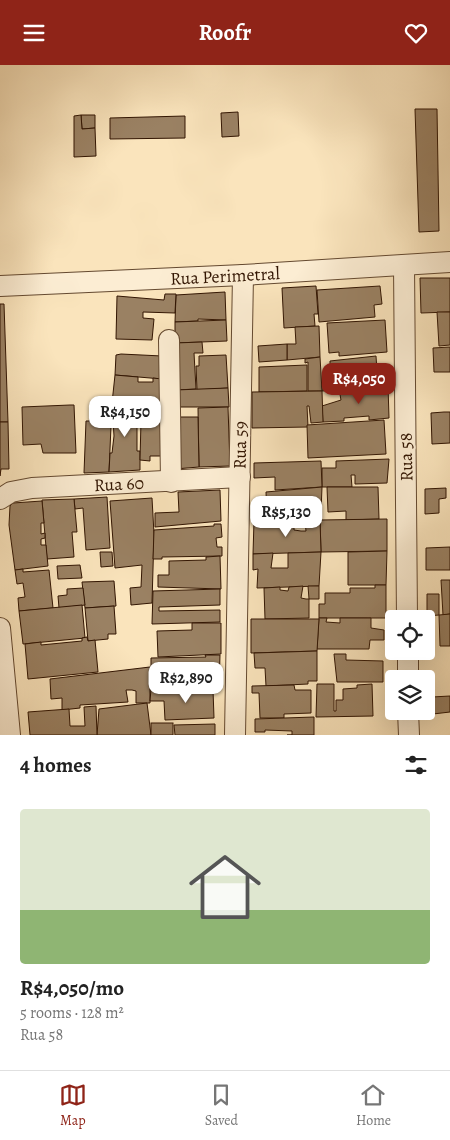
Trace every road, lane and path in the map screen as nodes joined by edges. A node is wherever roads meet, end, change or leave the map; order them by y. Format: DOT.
graph roads {
  1 [pos="450,263"];
  2 [pos="404,265"];
  3 [pos="243,275"];
  4 [pos="0,287"];
  5 [pos="169,340"];
  6 [pos="240,477"];
  7 [pos="171,482"];
  8 [pos="0,499"];
  9 [pos="407,610"];
  10 [pos="0,627"];
  11 [pos="1,648"];
  12 [pos="408,720"];
  13 [pos="10,735"];
  14 [pos="235,735"];
  15 [pos="409,735"];
  1 -- 2 [label="street, Rua Perimetral"];
  2 -- 3 [label="street, Rua Perimetral"];
  2 -- 9 [label="street, Rua 58"];
  3 -- 4 [label="street, Rua Perimetral"];
  3 -- 6 [label="street, Rua 59"];
  5 -- 7 [label="street"];
  6 -- 7 [label="street, Rua 60"];
  6 -- 14 [label="street, Rua 59"];
  7 -- 8 [label="street, Rua 60"];
  10 -- 11 [label="street"];
  11 -- 13 [label="street"];
  12 -- 15 [label="street"];
}
